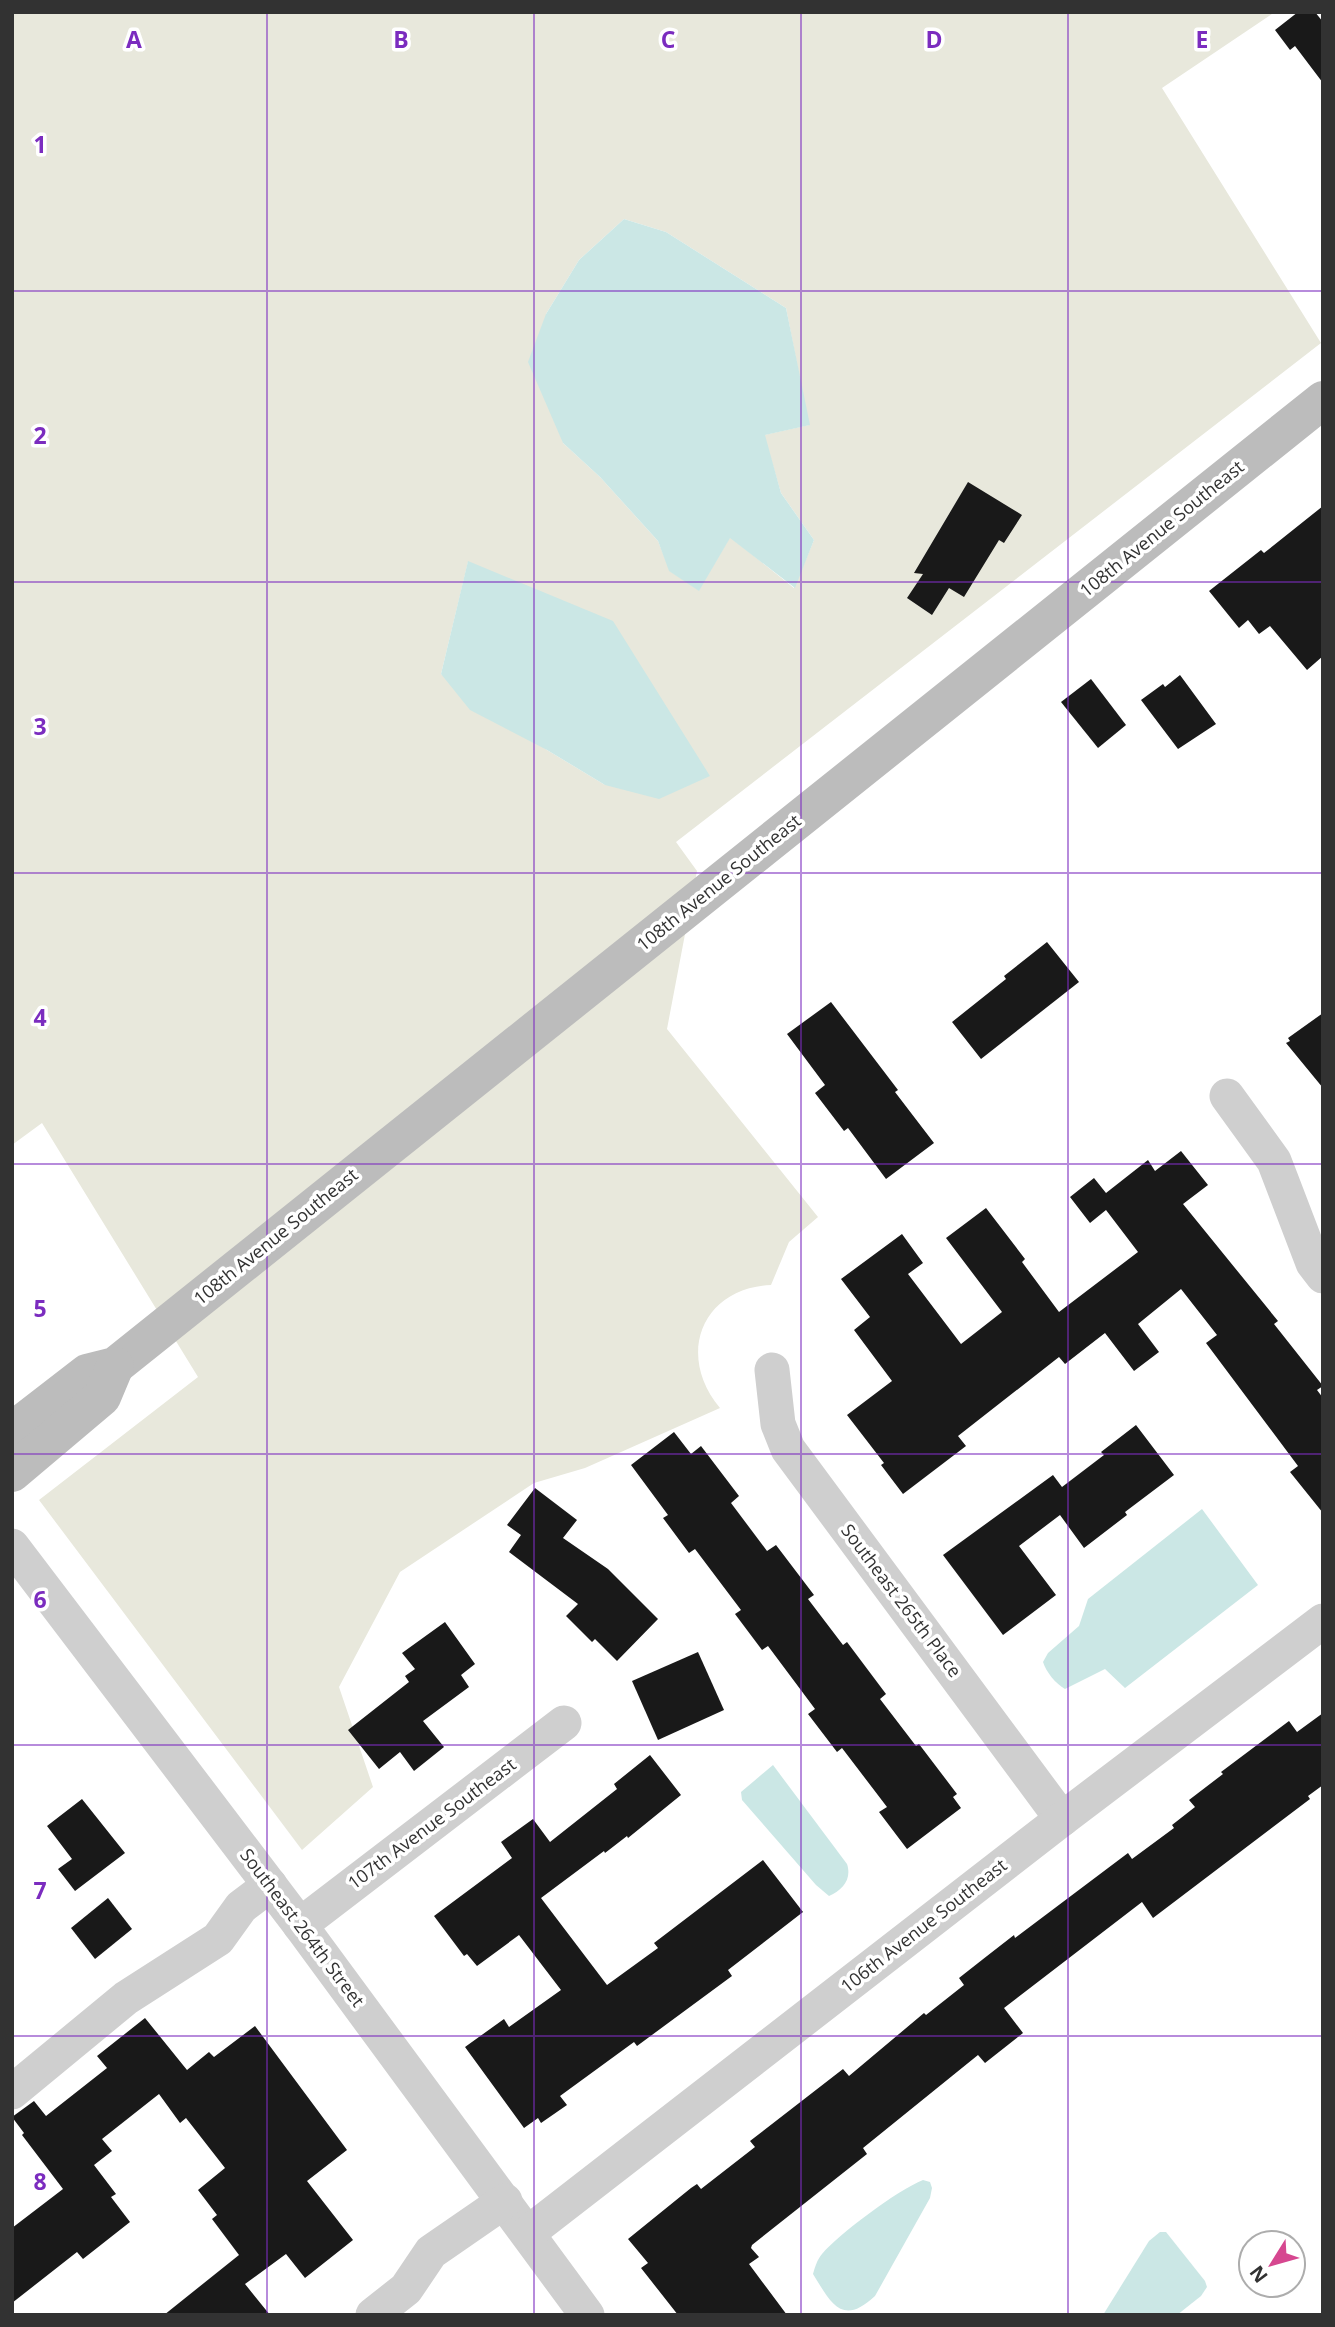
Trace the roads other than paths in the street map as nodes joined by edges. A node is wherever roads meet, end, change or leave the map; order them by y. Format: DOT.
graph roads {
  1 [pos="1323,400"];
  2 [pos="1227,1096"];
  3 [pos="1323,1276"];
  4 [pos="115,1366"];
  5 [pos="772,1370"];
  6 [pos="12,1432"];
  7 [pos="12,1473"];
  8 [pos="12,1546"];
  9 [pos="1323,1621"];
  10 [pos="564,1723"];
  11 [pos="1062,1819"];
  12 [pos="270,1885"];
  13 [pos="300,1925"];
  14 [pos="12,2092"];
  15 [pos="505,2201"];
  16 [pos="528,2233"];
  17 [pos="373,2315"];
  18 [pos="587,2315"];
  1 -- 4 [label="street, 108th Avenue Southeast"];
  2 -- 3 [label="street"];
  4 -- 6 [label="street, 108th Avenue Southeast"];
  4 -- 7 [label="street, 108th Avenue Southeast"];
  5 -- 11 [label="street, Southeast 265th Place"];
  8 -- 12 [label="street, Southeast 264th Street"];
  9 -- 11 [label="street, 106th Avenue Southeast"];
  10 -- 13 [label="street, 107th Avenue Southeast"];
  11 -- 16 [label="street, 106th Avenue Southeast"];
  12 -- 13 [label="street, Southeast 264th Street"];
  12 -- 14 [label="street"];
  13 -- 15 [label="street, Southeast 264th Street"];
  15 -- 16 [label="street, Southeast 264th Street"];
  15 -- 17 [label="street"];
  16 -- 18 [label="street, Southeast 264th Street"];
}
